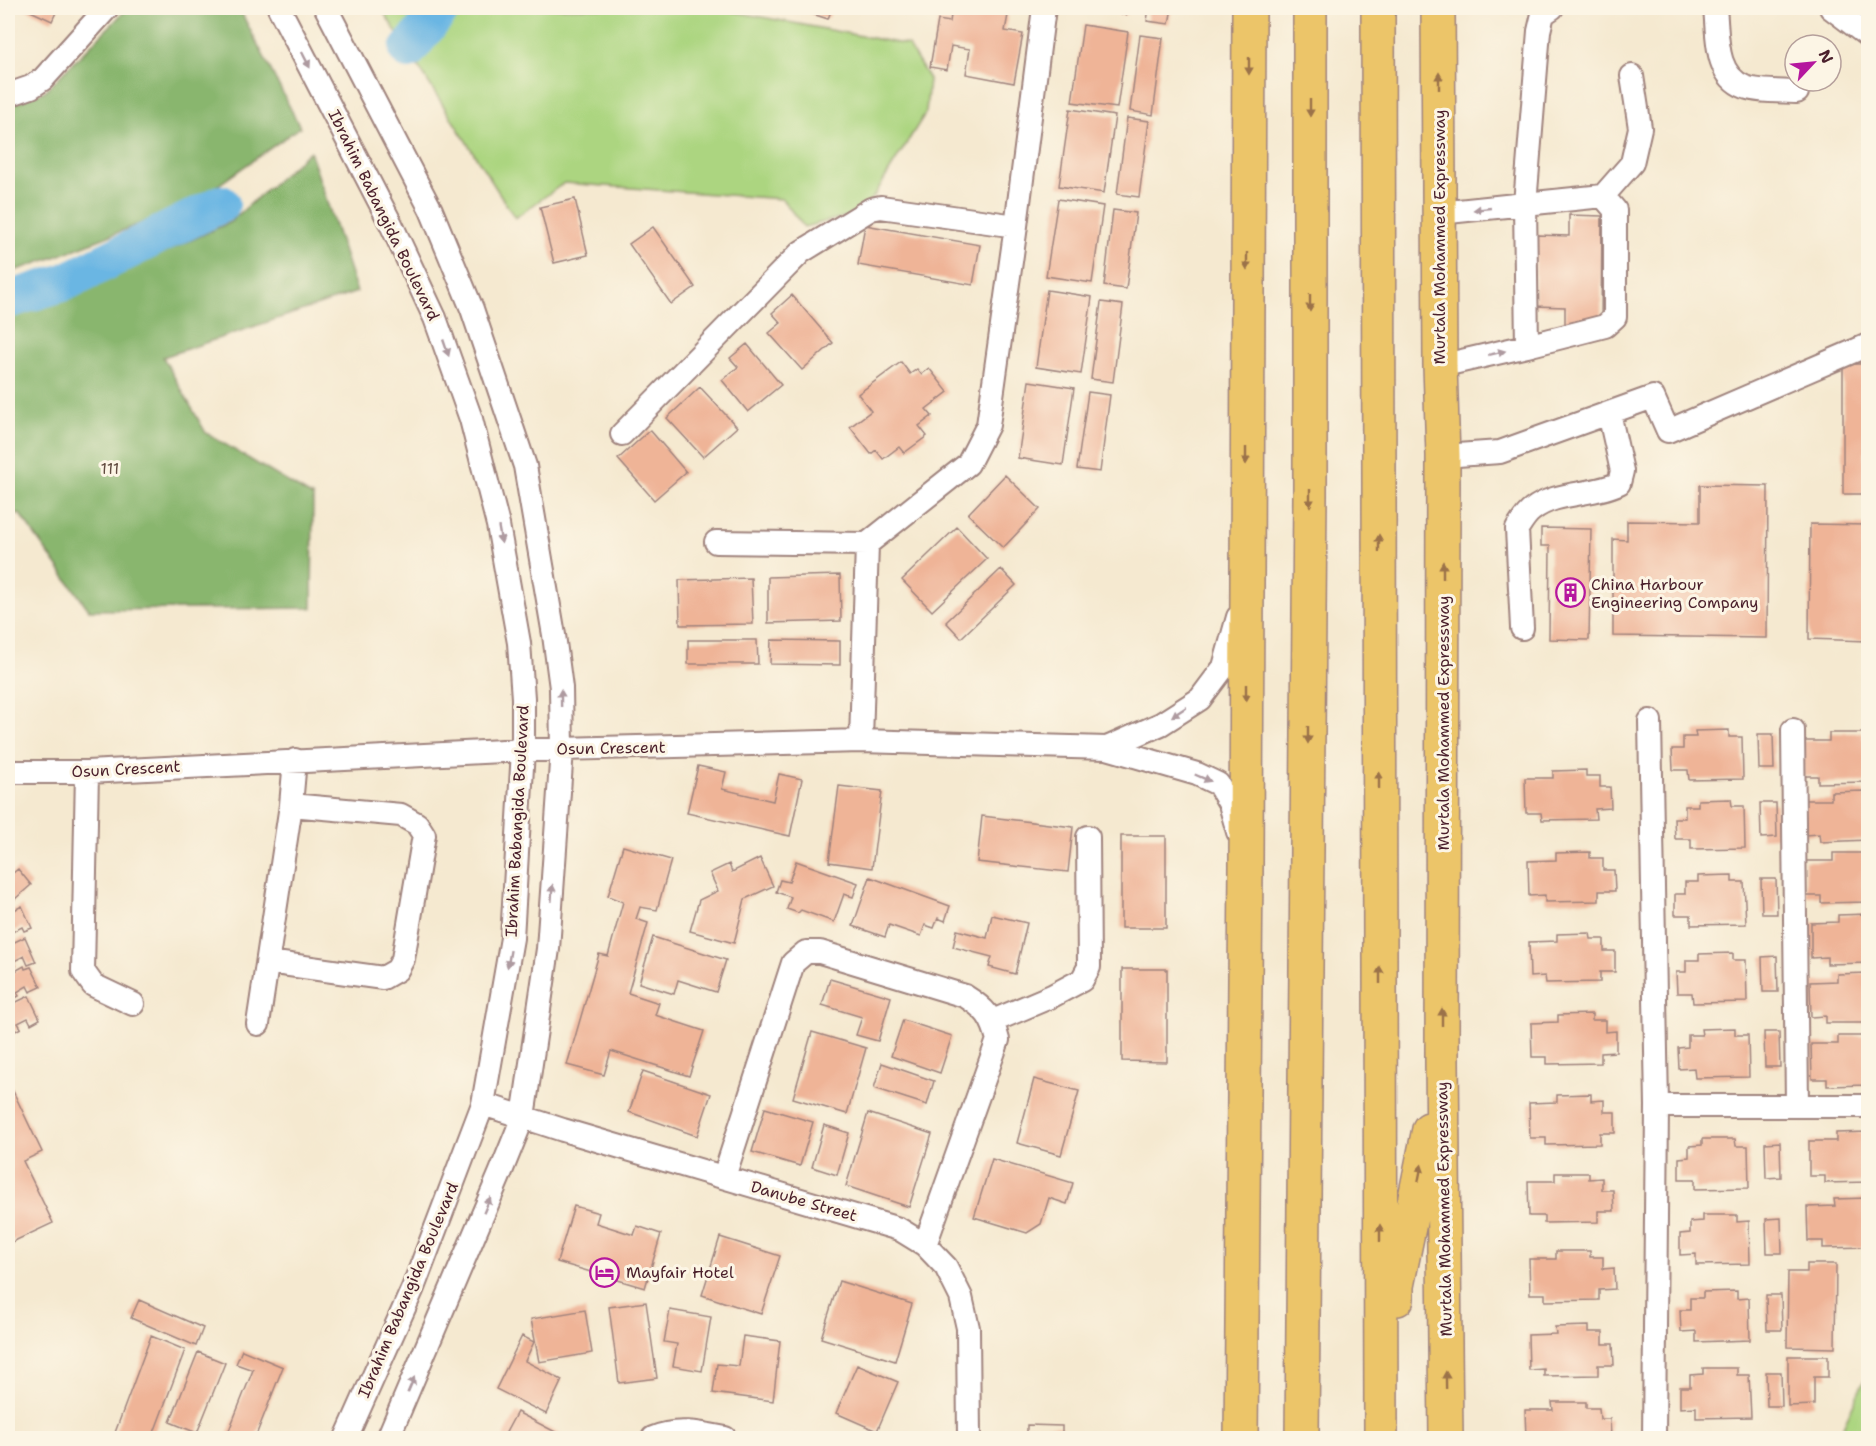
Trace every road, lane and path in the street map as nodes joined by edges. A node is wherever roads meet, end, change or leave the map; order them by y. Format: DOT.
graph roads {
  1 [pos="107,8"];
  2 [pos="279,8"];
  3 [pos="326,8"];
  4 [pos="1044,8"];
  5 [pos="1249,8"];
  6 [pos="1310,8"];
  7 [pos="1378,8"];
  8 [pos="1438,8"];
  9 [pos="1552,8"];
  10 [pos="1715,8"];
  11 [pos="1831,8"];
  12 [pos="1869,36"];
  13 [pos="1632,76"];
  14 [pos="1783,91"];
  15 [pos="8,95"];
  16 [pos="1603,196"];
  17 [pos="1525,204"];
  18 [pos="1439,213"];
  19 [pos="1016,226"];
  20 [pos="1869,345"];
  21 [pos="1527,346"];
  22 [pos="1440,366"];
  23 [pos="1609,413"];
  24 [pos="622,434"];
  25 [pos="1443,456"];
  26 [pos="716,542"];
  27 [pos="867,544"];
  28 [pos="1246,592"];
  29 [pos="1522,628"];
  30 [pos="1650,722"];
  31 [pos="1793,730"];
  32 [pos="861,741"];
  33 [pos="1107,748"];
  34 [pos="562,749"];
  35 [pos="523,750"];
  36 [pos="294,760"];
  37 [pos="8,772"];
  38 [pos="87,772"];
  39 [pos="291,805"];
  40 [pos="1088,837"];
  41 [pos="1246,866"];
  42 [pos="268,962"];
  43 [pos="133,1004"];
  44 [pos="993,1021"];
  45 [pos="258,1024"];
  46 [pos="1442,1062"];
  47 [pos="483,1104"];
  48 [pos="1657,1106"];
  49 [pos="1797,1106"];
  50 [pos="1869,1106"];
  51 [pos="522,1117"];
  52 [pos="724,1177"];
  53 [pos="925,1245"];
  54 [pos="346,1438"];
  55 [pos="388,1438"];
  56 [pos="653,1438"];
  57 [pos="725,1438"];
  58 [pos="969,1438"];
  59 [pos="1241,1438"];
  60 [pos="1302,1438"];
  61 [pos="1381,1438"];
  62 [pos="1388,1438"];
  63 [pos="1446,1438"];
  64 [pos="1654,1438"];
  1 -- 15 [label="street"];
  2 -- 35 [label="street, Ibrahim Babangida Boulevard, one-way"];
  34 -- 3 [label="street, one-way"];
  4 -- 19 [label="street"];
  5 -- 28 [label="highway, one-way"];
  6 -- 60 [label="highway, one-way"];
  61 -- 7 [label="highway, one-way"];
  18 -- 8 [label="highway, Murtala Mohammed Expressway, one-way"];
  9 -- 17 [label="street"];
  10 -- 14 [label="street"];
  11 -- 12 [label="street"];
  13 -- 16 [label="street"];
  16 -- 17 [label="street"];
  16 -- 21 [label="street"];
  17 -- 18 [label="street, one-way"];
  17 -- 21 [label="street"];
  18 -- 22 [label="highway, Murtala Mohammed Expressway"];
  19 -- 24 [label="street"];
  19 -- 27 [label="street"];
  20 -- 23 [label="street"];
  22 -- 21 [label="street, one-way"];
  22 -- 25 [label="highway, Murtala Mohammed Expressway"];
  23 -- 25 [label="street"];
  23 -- 29 [label="street"];
  46 -- 25 [label="highway, Murtala Mohammed Expressway, one-way"];
  26 -- 27 [label="street"];
  27 -- 32 [label="street"];
  28 -- 33 [label="street, one-way"];
  28 -- 41 [label="highway, one-way"];
  30 -- 48 [label="street"];
  31 -- 49 [label="street"];
  32 -- 33 [label="street, Osun Crescent"];
  32 -- 34 [label="street, Osun Crescent"];
  33 -- 41 [label="street, one-way"];
  34 -- 35 [label="street, Osun Crescent"];
  51 -- 34 [label="street, one-way"];
  35 -- 36 [label="street, Osun Crescent"];
  35 -- 47 [label="street, Ibrahim Babangida Boulevard, one-way"];
  36 -- 38 [label="street, Osun Crescent"];
  36 -- 39 [label="street"];
  37 -- 38 [label="street, Osun Crescent"];
  38 -- 43 [label="street"];
  39 -- 42 [label="street"];
  39 -- 42 [label="street"];
  40 -- 44 [label="street"];
  41 -- 59 [label="highway"];
  42 -- 45 [label="street"];
  44 -- 52 [label="street"];
  44 -- 53 [label="street"];
  62 -- 46 [label="highway, one-way"];
  63 -- 46 [label="highway, Murtala Mohammed Expressway, one-way"];
  47 -- 51 [label="street, Danube Street"];
  47 -- 54 [label="street, Ibrahim Babangida Boulevard"];
  48 -- 49 [label="street"];
  48 -- 64 [label="street"];
  49 -- 50 [label="street"];
  51 -- 52 [label="street, Danube Street"];
  55 -- 51 [label="street, one-way"];
  52 -- 53 [label="street, Danube Street"];
  53 -- 58 [label="street, Danube Street"];
  56 -- 57 [label="street"];
}
